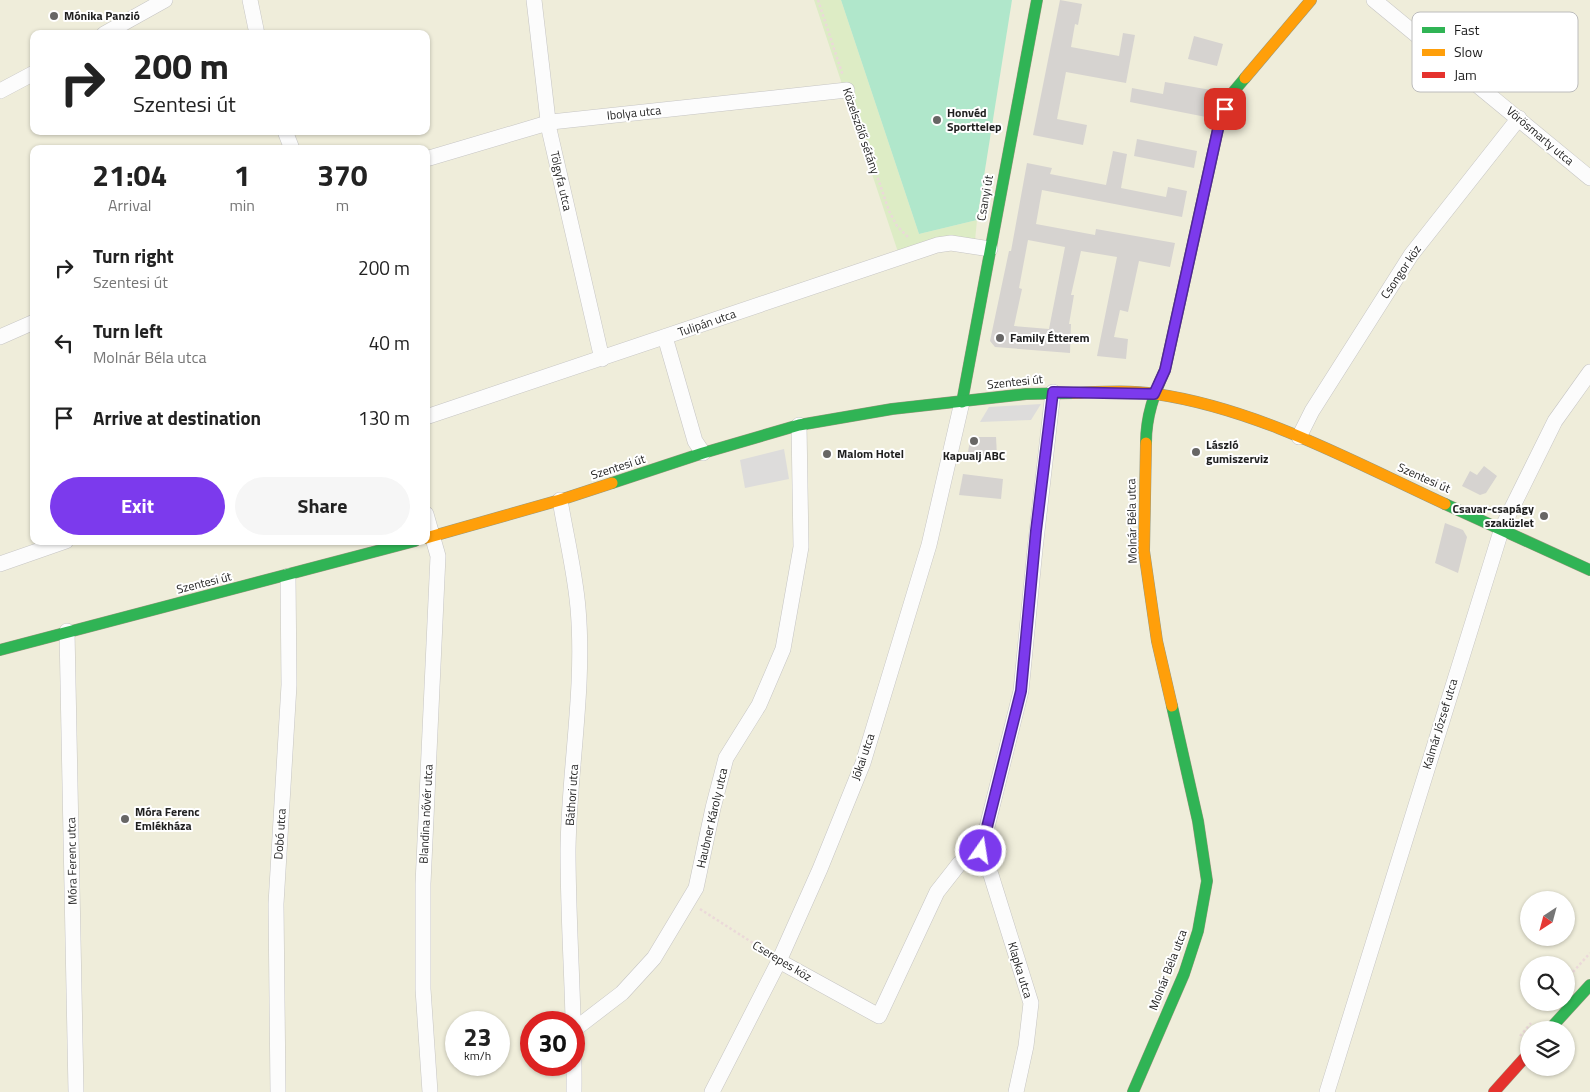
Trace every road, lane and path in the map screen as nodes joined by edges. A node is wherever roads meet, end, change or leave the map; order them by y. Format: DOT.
graph roads {
  1 [pos="165,0"];
  2 [pos="250,0"];
  3 [pos="534,0"];
  4 [pos="818,0"];
  5 [pos="1038,0"];
  6 [pos="1311,0"];
  7 [pos="1374,0"];
  8 [pos="111,30"];
  9 [pos="257,30"];
  10 [pos="1412,31"];
  11 [pos="30,75"];
  12 [pos="847,90"];
  13 [pos="0,92"];
  14 [pos="1487,92"];
  15 [pos="1519,118"];
  16 [pos="548,123"];
  17 [pos="430,158"];
  18 [pos="1590,178"];
  19 [pos="925,249"];
  20 [pos="990,249"];
  21 [pos="30,324"];
  22 [pos="665,337"];
  23 [pos="0,338"];
  24 [pos="602,359"];
  25 [pos="1590,372"];
  26 [pos="1053,392"];
  27 [pos="1154,394"];
  28 [pos="962,402"];
  29 [pos="430,416"];
  30 [pos="799,425"];
  31 [pos="1299,437"];
  32 [pos="703,454"];
  33 [pos="560,500"];
  34 [pos="1502,528"];
  35 [pos="430,537"];
  36 [pos="55,545"];
  37 [pos="400,545"];
  38 [pos="0,564"];
  39 [pos="1590,570"];
  40 [pos="288,576"];
  41 [pos="67,631"];
  42 [pos="0,650"];
  43 [pos="981,851"];
  44 [pos="688,901"];
  45 [pos="1590,952"];
  46 [pos="780,960"];
  47 [pos="1575,970"];
  48 [pos="1590,985"];
  49 [pos="574,1011"];
  50 [pos="585,1021"];
  51 [pos="1557,1021"];
  52 [pos="1520,1063"];
  53 [pos="574,1076"];
  54 [pos="76,1092"];
  55 [pos="278,1092"];
  56 [pos="430,1092"];
  57 [pos="574,1092"];
  58 [pos="712,1092"];
  59 [pos="1016,1092"];
  60 [pos="1132,1092"];
  61 [pos="1327,1092"];
  62 [pos="1494,1092"];
  1 -- 8 [label="street"];
  2 -- 9 [label="street"];
  3 -- 16 [label="street, Tölgyfa utca"];
  4 -- 12 [label="path, Közelszőlő sétány"];
  5 -- 20 [label="street, Csanyi út"];
  6 -- 27 [label="street, Molnár Béla utca"];
  7 -- 10 [label="street, Vörösmarty utca"];
  11 -- 13 [label="street"];
  12 -- 16 [label="street, Ibolya utca"];
  12 -- 19 [label="path, Közelszőlő sétány"];
  14 -- 15 [label="street, Vörösmarty utca"];
  15 -- 18 [label="street, Vörösmarty utca"];
  15 -- 31 [label="street, Csongor köz"];
  16 -- 17 [label="street, Ibolya utca"];
  16 -- 24 [label="street, Tölgyfa utca"];
  19 -- 20 [label="street, Tulipán utca"];
  19 -- 22 [label="street, Tulipán utca"];
  20 -- 28 [label="street, Csanyi út"];
  21 -- 23 [label="street"];
  22 -- 24 [label="street, Tulipán utca"];
  22 -- 32 [label="street"];
  24 -- 29 [label="street, Tulipán utca"];
  25 -- 34 [label="street, Kalmár József utca"];
  26 -- 27 [label="street, Szentesi út"];
  26 -- 28 [label="street, Szentesi út"];
  26 -- 43 [label="street"];
  27 -- 31 [label="street, Szentesi út"];
  27 -- 60 [label="street, Molnár Béla utca"];
  28 -- 30 [label="street, Szentesi út"];
  28 -- 46 [label="street, Jókai utca"];
  30 -- 32 [label="street, Szentesi út"];
  30 -- 44 [label="street, Haubner Károly utca"];
  31 -- 34 [label="street, Szentesi út"];
  32 -- 33 [label="street, Szentesi út"];
  33 -- 35 [label="street, Szentesi út"];
  33 -- 49 [label="street, Báthori utca"];
  34 -- 39 [label="street, Szentesi út"];
  34 -- 61 [label="street, Kalmár József utca"];
  35 -- 56 [label="street, Blandina nővér utca"];
  36 -- 38 [label="street"];
  37 -- 40 [label="street, Szentesi út"];
  40 -- 41 [label="street, Szentesi út"];
  40 -- 55 [label="street, Dobó utca"];
  41 -- 42 [label="street, Szentesi út"];
  41 -- 54 [label="street, Móra Ferenc utca"];
  43 -- 46 [label="street, Cserepes köz"];
  43 -- 59 [label="street, Klapka utca"];
  44 -- 46 [label="path, Cserepes köz"];
  44 -- 50 [label="street, Haubner Károly utca"];
  45 -- 47 [label="path"];
  46 -- 58 [label="street, Jókai utca"];
  48 -- 51 [label="street"];
  52 -- 62 [label="street"];
  53 -- 57 [label="street, Báthori utca"];
}
